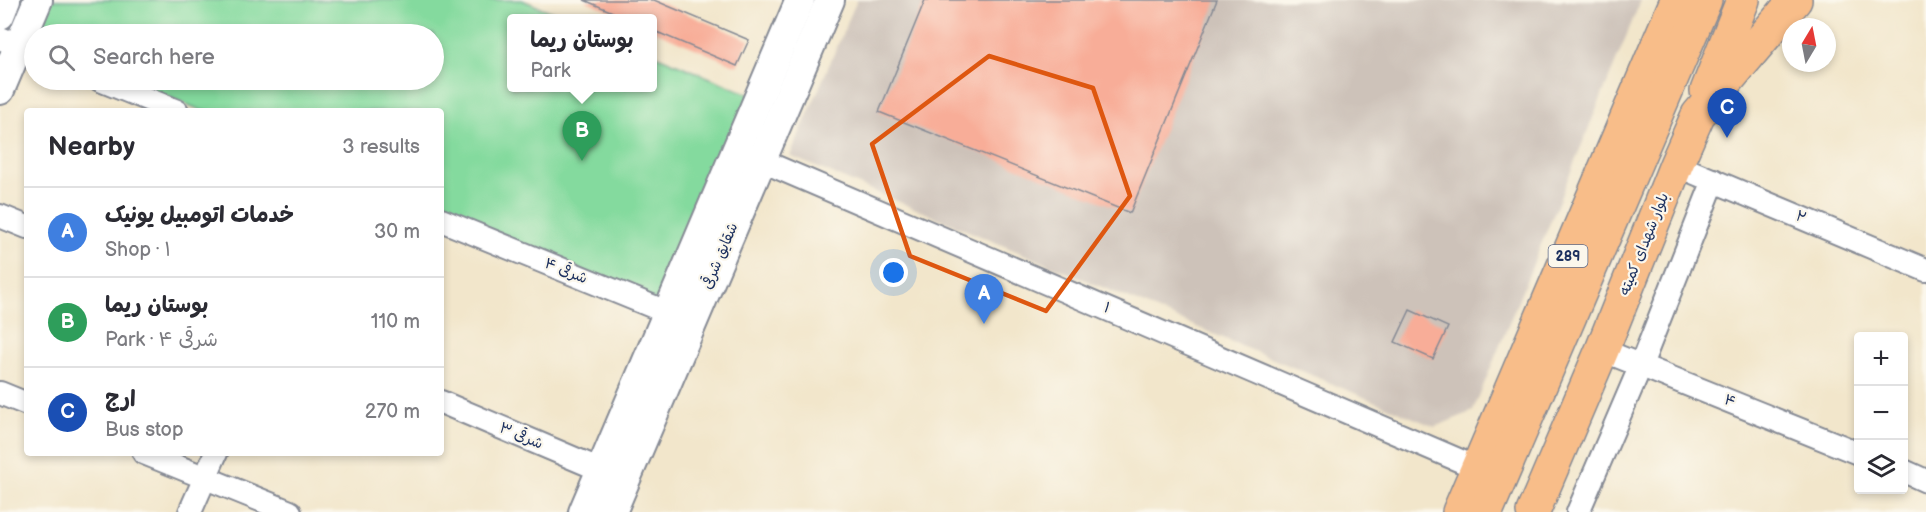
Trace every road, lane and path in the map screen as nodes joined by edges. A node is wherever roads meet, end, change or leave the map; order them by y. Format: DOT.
graph roads {
  1 [pos="6,0"];
  2 [pos="38,0"];
  3 [pos="800,0"];
  4 [pos="830,0"];
  5 [pos="1677,0"];
  6 [pos="1705,0"];
  7 [pos="1743,0"];
  8 [pos="1795,0"];
  9 [pos="0,15"];
  10 [pos="27,24"];
  11 [pos="18,45"];
  12 [pos="0,90"];
  13 [pos="125,90"];
  14 [pos="170,108"];
  15 [pos="1698,115"];
  16 [pos="749,155"];
  17 [pos="1676,165"];
  18 [pos="1714,180"];
  19 [pos="0,216"];
  20 [pos="444,221"];
  21 [pos="24,227"];
  22 [pos="1926,270"];
  23 [pos="680,318"];
  24 [pos="1602,350"];
  25 [pos="1641,365"];
  26 [pos="0,393"];
  27 [pos="24,403"];
  28 [pos="444,403"];
  29 [pos="1854,451"];
  30 [pos="151,456"];
  31 [pos="215,456"];
  32 [pos="1478,468"];
  33 [pos="601,470"];
  34 [pos="1908,473"];
  35 [pos="205,478"];
  36 [pos="1926,481"];
  37 [pos="190,512"];
  38 [pos="290,512"];
  39 [pos="584,512"];
  40 [pos="612,512"];
  41 [pos="1459,512"];
  42 [pos="1486,512"];
  43 [pos="1533,512"];
  44 [pos="1578,512"];
  1 -- 9 [label="street"];
  2 -- 10 [label="street"];
  3 -- 16 [label="street, شقایق شرقی"];
  4 -- 16 [label="street, شقایق شرقی"];
  5 -- 32 [label="main road, 289"];
  6 -- 42 [label="main road"];
  7 -- 15 [label="main road"];
  8 -- 15 [label="main road, بلوار شهدای کمیته"];
  11 -- 12 [label="street"];
  13 -- 14 [label="street"];
  15 -- 17 [label="main road, بلوار شهدای کمیته"];
  16 -- 23 [label="street, شقایق شرقی"];
  16 -- 32 [label="street, ۱"];
  17 -- 18 [label="street, ۲"];
  17 -- 24 [label="main road, بلوار شهدای کمیته"];
  18 -- 22 [label="street, ۲"];
  18 -- 25 [label="street"];
  19 -- 21 [label="street"];
  20 -- 23 [label="street, ۴ شرقی"];
  23 -- 33 [label="street, شقایق شرقی"];
  23 -- 40 [label="street, شقایق شرقی"];
  24 -- 25 [label="street, ۴"];
  24 -- 43 [label="main road, بلوار شهدای کمیته"];
  25 -- 29 [label="street, ۴"];
  25 -- 44 [label="street"];
  26 -- 27 [label="street"];
  28 -- 33 [label="street, ۳ شرقی"];
  30 -- 35 [label="street"];
  31 -- 35 [label="street"];
  32 -- 41 [label="main road, 289"];
  33 -- 39 [label="street, شقایق شرقی"];
  34 -- 36 [label="street"];
  35 -- 37 [label="street"];
  35 -- 38 [label="street"];
}
